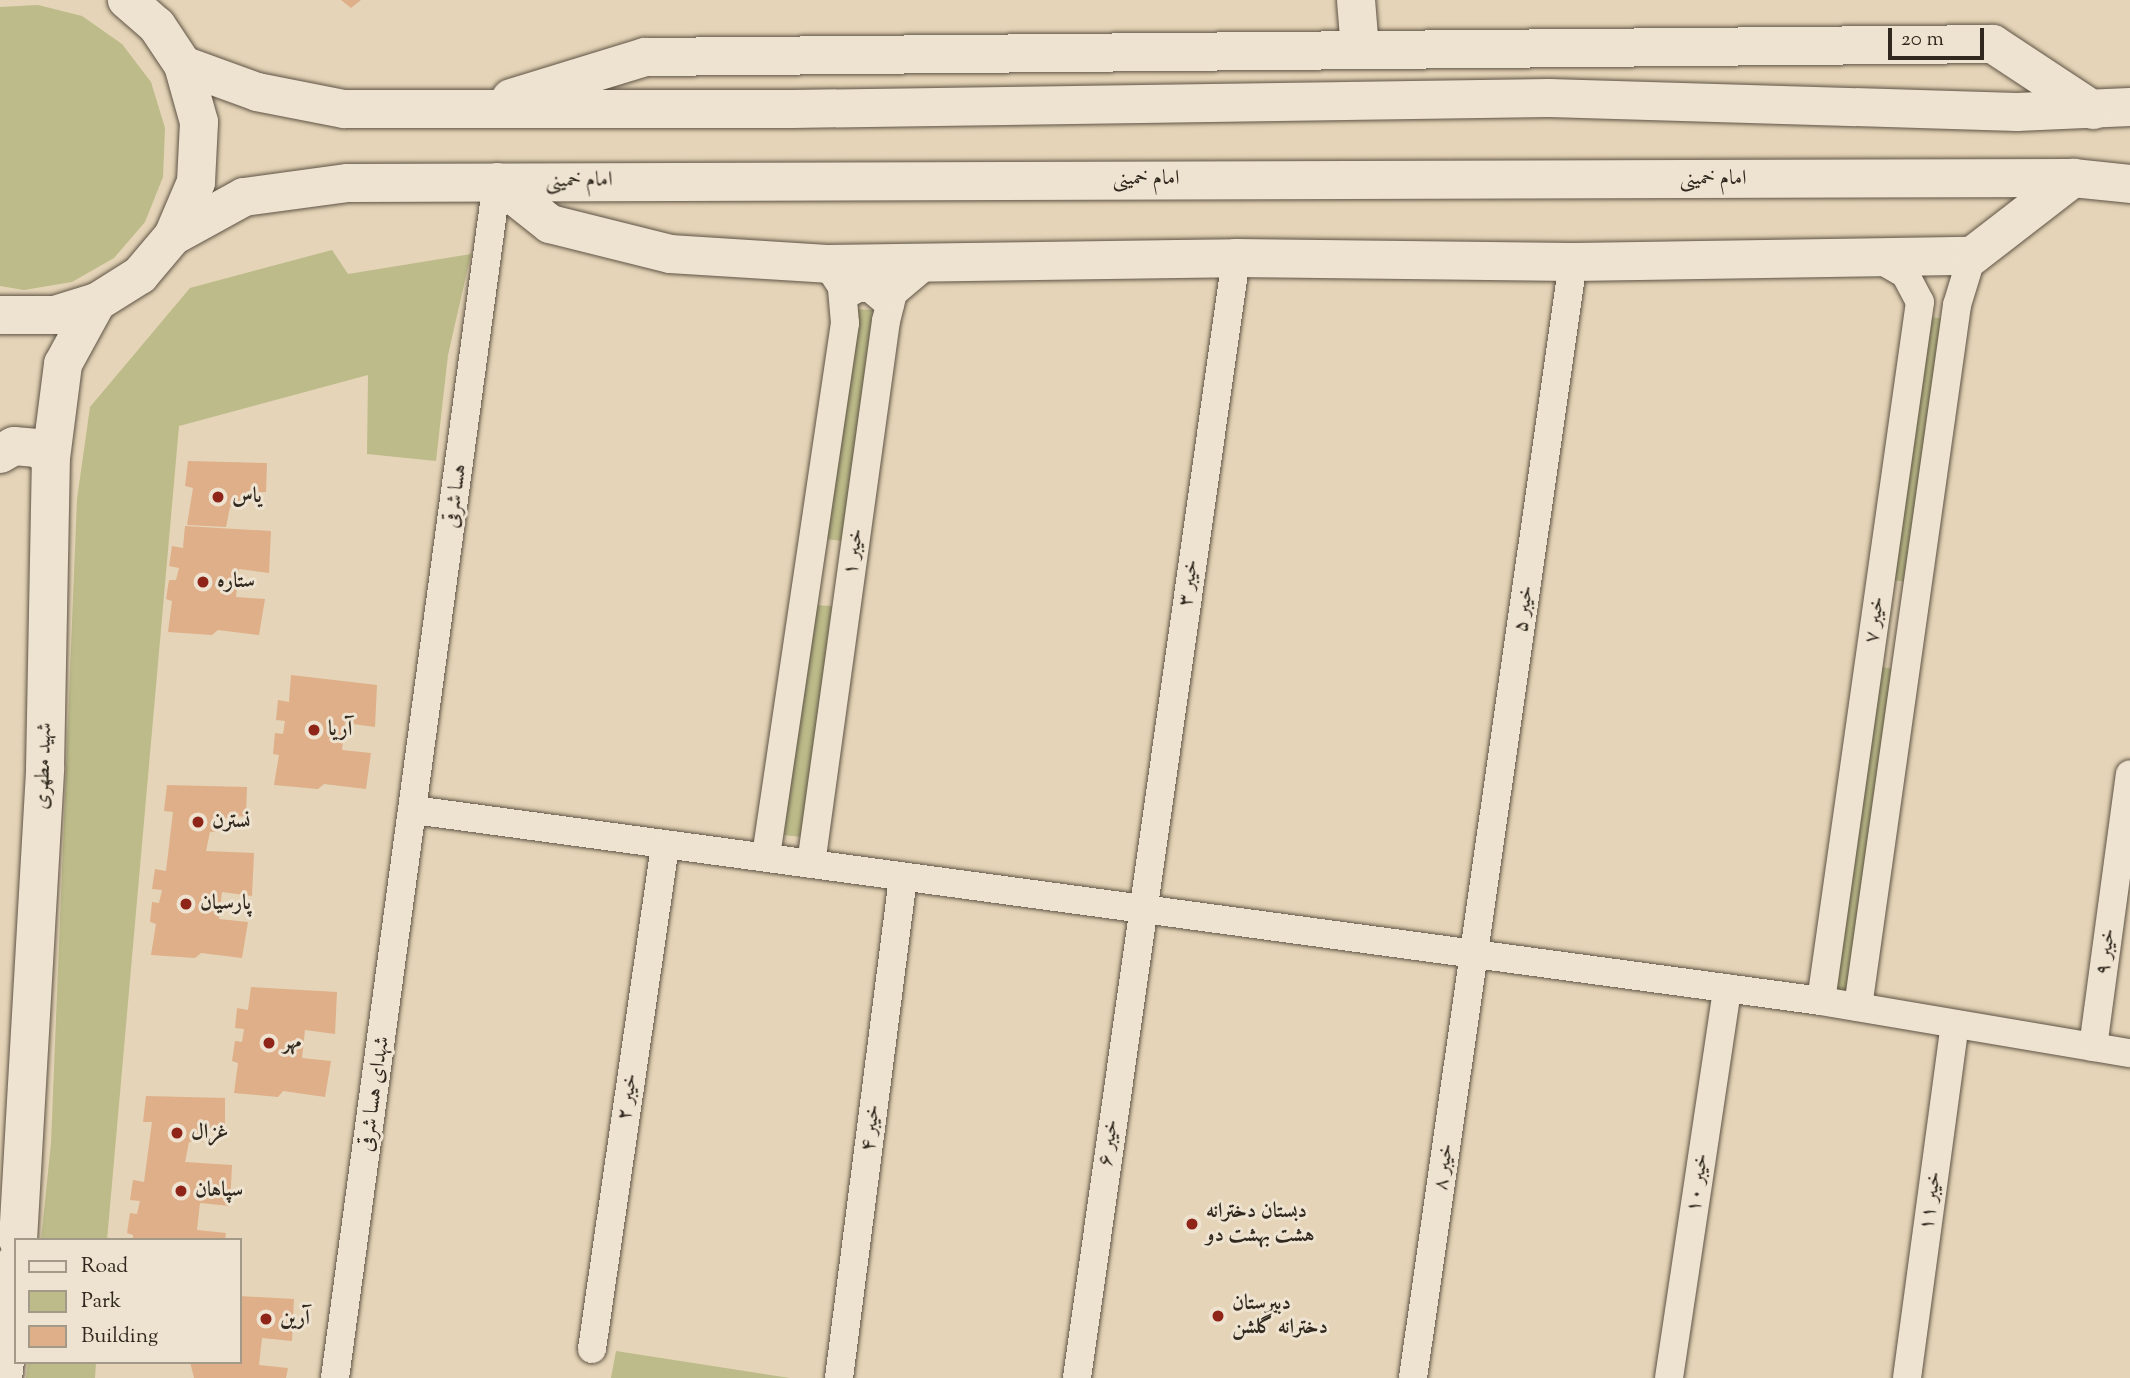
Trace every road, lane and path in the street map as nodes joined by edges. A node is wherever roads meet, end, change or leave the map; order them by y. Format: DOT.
graph roads {
  1 [pos="127,0"];
  2 [pos="1356,0"];
  3 [pos="1360,50"];
  4 [pos="183,65"];
  5 [pos="2111,108"];
  6 [pos="472,110"];
  7 [pos="2073,178"];
  8 [pos="497,182"];
  9 [pos="2130,184"];
  10 [pos="173,236"];
  11 [pos="1972,256"];
  12 [pos="1236,258"];
  13 [pos="1877,258"];
  14 [pos="932,260"];
  15 [pos="1573,262"];
  16 [pos="835,280"];
  17 [pos="97,302"];
  18 [pos="1920,302"];
  19 [pos="890,305"];
  20 [pos="1957,305"];
  21 [pos="0,315"];
  22 [pos="0,454"];
  23 [pos="51,458"];
  24 [pos="808,580"];
  25 [pos="850,584"];
  26 [pos="1875,620"];
  27 [pos="1912,626"];
  28 [pos="2130,774"];
  29 [pos="414,810"];
  30 [pos="664,846"];
  31 [pos="766,856"];
  32 [pos="811,864"];
  33 [pos="903,878"];
  34 [pos="1142,907"];
  35 [pos="1474,955"];
  36 [pos="1727,988"];
  37 [pos="1821,1001"];
  38 [pos="1858,1007"];
  39 [pos="1955,1024"];
  40 [pos="2093,1047"];
  41 [pos="2130,1053"];
  42 [pos="18,1238"];
  43 [pos="14,1280"];
  44 [pos="592,1349"];
  45 [pos="3,1378"];
  46 [pos="335,1378"];
  47 [pos="839,1378"];
  48 [pos="1077,1378"];
  49 [pos="1413,1378"];
  50 [pos="1669,1378"];
  51 [pos="1907,1378"];
  1 -- 4 [label="main road"];
  2 -- 3 [label="main road"];
  3 -- 5 [label="main road"];
  3 -- 6 [label="main road"];
  4 -- 6 [label="main road"];
  4 -- 10 [label="main road"];
  5 -- 6 [label="main road"];
  7 -- 8 [label="main road, امام خمینی"];
  7 -- 9 [label="main road, امام خمینی"];
  7 -- 11 [label="main road"];
  8 -- 10 [label="main road, امام خمینی"];
  8 -- 16 [label="main road"];
  8 -- 29 [label="street, هسا شرقی"];
  10 -- 17 [label="main road"];
  11 -- 13 [label="main road"];
  11 -- 20 [label="street, خیبر ۷"];
  12 -- 14 [label="main road"];
  12 -- 15 [label="main road"];
  12 -- 34 [label="street, خیبر ۳"];
  13 -- 15 [label="main road"];
  13 -- 18 [label="street"];
  14 -- 16 [label="main road"];
  14 -- 19 [label="street, خیبر ۱"];
  15 -- 35 [label="street, خیبر ۵"];
  16 -- 19 [label="street"];
  16 -- 24 [label="street, خیبر ۱"];
  17 -- 21 [label="main road"];
  17 -- 23 [label="main road, شهید مطهری"];
  18 -- 20 [label="street"];
  18 -- 26 [label="street, خیبر ۷"];
  19 -- 25 [label="street, خیبر ۱"];
  20 -- 27 [label="street, خیبر ۷"];
  22 -- 23 [label="main road"];
  23 -- 42 [label="main road, شهید مطهری"];
  24 -- 25 [label="street"];
  24 -- 31 [label="street, خیبر ۱"];
  25 -- 32 [label="street, خیبر ۱"];
  26 -- 27 [label="street"];
  26 -- 37 [label="street, خیبر ۷"];
  27 -- 38 [label="street, خیبر ۷"];
  28 -- 40 [label="street, خیبر ۹"];
  29 -- 30 [label="street"];
  29 -- 46 [label="street, شهدای هسا شرقی"];
  30 -- 31 [label="street"];
  30 -- 44 [label="street, خیبر ۲"];
  31 -- 32 [label="street"];
  32 -- 33 [label="street"];
  33 -- 34 [label="street"];
  33 -- 47 [label="street, خیبر ۴"];
  34 -- 35 [label="street"];
  34 -- 48 [label="street, خیبر ۶"];
  35 -- 36 [label="street"];
  35 -- 49 [label="street, خیبر ۸"];
  36 -- 37 [label="street"];
  36 -- 50 [label="street, خیبر ۱۰"];
  37 -- 38 [label="street"];
  38 -- 39 [label="street"];
  39 -- 40 [label="street"];
  39 -- 51 [label="street, خیبر ۱۱"];
  40 -- 41 [label="street"];
  43 -- 45 [label="main road"];
}
